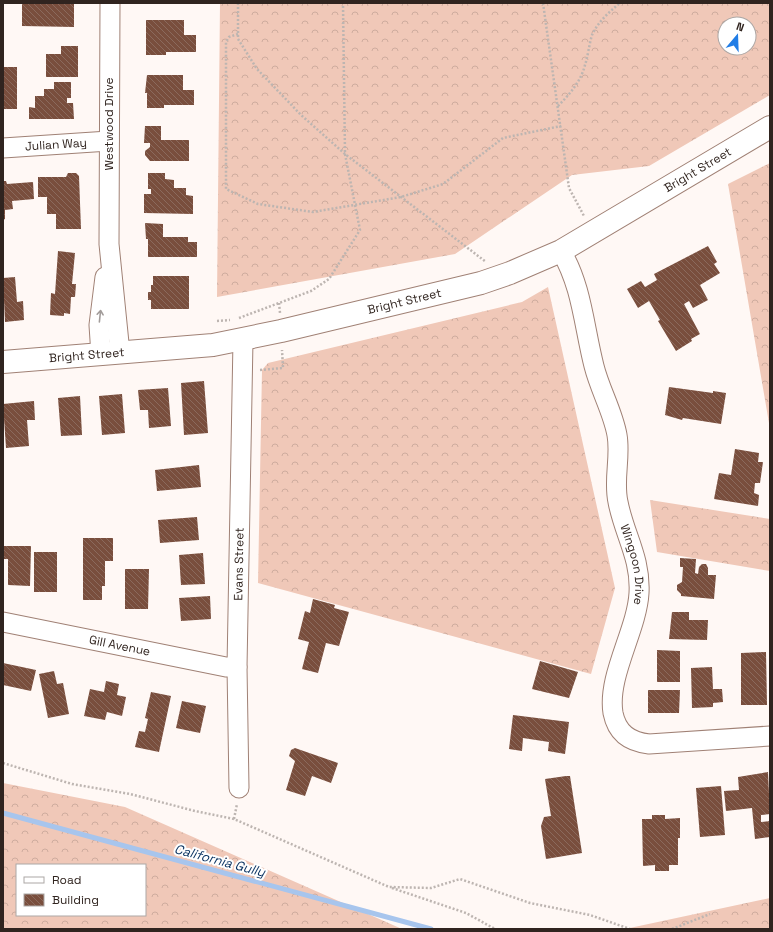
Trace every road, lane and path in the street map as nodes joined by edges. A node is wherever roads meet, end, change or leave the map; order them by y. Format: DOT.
graph roads {
  1 [pos="110,3"];
  2 [pos="238,3"];
  3 [pos="343,3"];
  4 [pos="544,3"];
  5 [pos="620,3"];
  6 [pos="238,34"];
  7 [pos="558,106"];
  8 [pos="560,126"];
  9 [pos="770,127"];
  10 [pos="109,141"];
  11 [pos="3,148"];
  12 [pos="345,154"];
  13 [pos="401,198"];
  14 [pos="356,205"];
  15 [pos="593,233"];
  16 [pos="561,251"];
  17 [pos="504,276"];
  18 [pos="217,321"];
  19 [pos="243,340"];
  20 [pos="281,344"];
  21 [pos="111,354"];
  22 [pos="3,362"];
  23 [pos="260,370"];
  24 [pos="3,622"];
  25 [pos="237,667"];
  26 [pos="770,736"];
  27 [pos="3,763"];
  28 [pos="240,788"];
  29 [pos="389,887"];
  30 [pos="710,914"];
  31 [pos="495,929"];
  32 [pos="630,929"];
  33 [pos="672,929"];
  1 -- 10 [label="street, Westwood Drive"];
  2 -- 6 [label="path"];
  3 -- 12 [label="path"];
  4 -- 7 [label="path"];
  5 -- 7 [label="path"];
  6 -- 12 [label="path"];
  6 -- 14 [label="path"];
  7 -- 8 [label="path"];
  8 -- 13 [label="path"];
  8 -- 15 [label="path"];
  9 -- 15 [label="street, Bright Street"];
  10 -- 11 [label="street, Julian Way"];
  10 -- 21 [label="street, Westwood Drive"];
  12 -- 13 [label="path"];
  12 -- 14 [label="path"];
  13 -- 14 [label="path"];
  13 -- 17 [label="path"];
  14 -- 18 [label="path"];
  15 -- 16 [label="street, Bright Street"];
  16 -- 17 [label="street, Bright Street"];
  16 -- 26 [label="street, Wingoon Drive"];
  17 -- 19 [label="street, Bright Street"];
  19 -- 21 [label="street, Bright Street"];
  19 -- 25 [label="street, Evans Street"];
  20 -- 23 [label="path"];
  21 -- 22 [label="street, Bright Street"];
  24 -- 25 [label="street, Gill Avenue"];
  25 -- 28 [label="street, Evans Street"];
  27 -- 29 [label="path"];
  29 -- 31 [label="path"];
  29 -- 32 [label="path"];
  30 -- 33 [label="path"];
}
